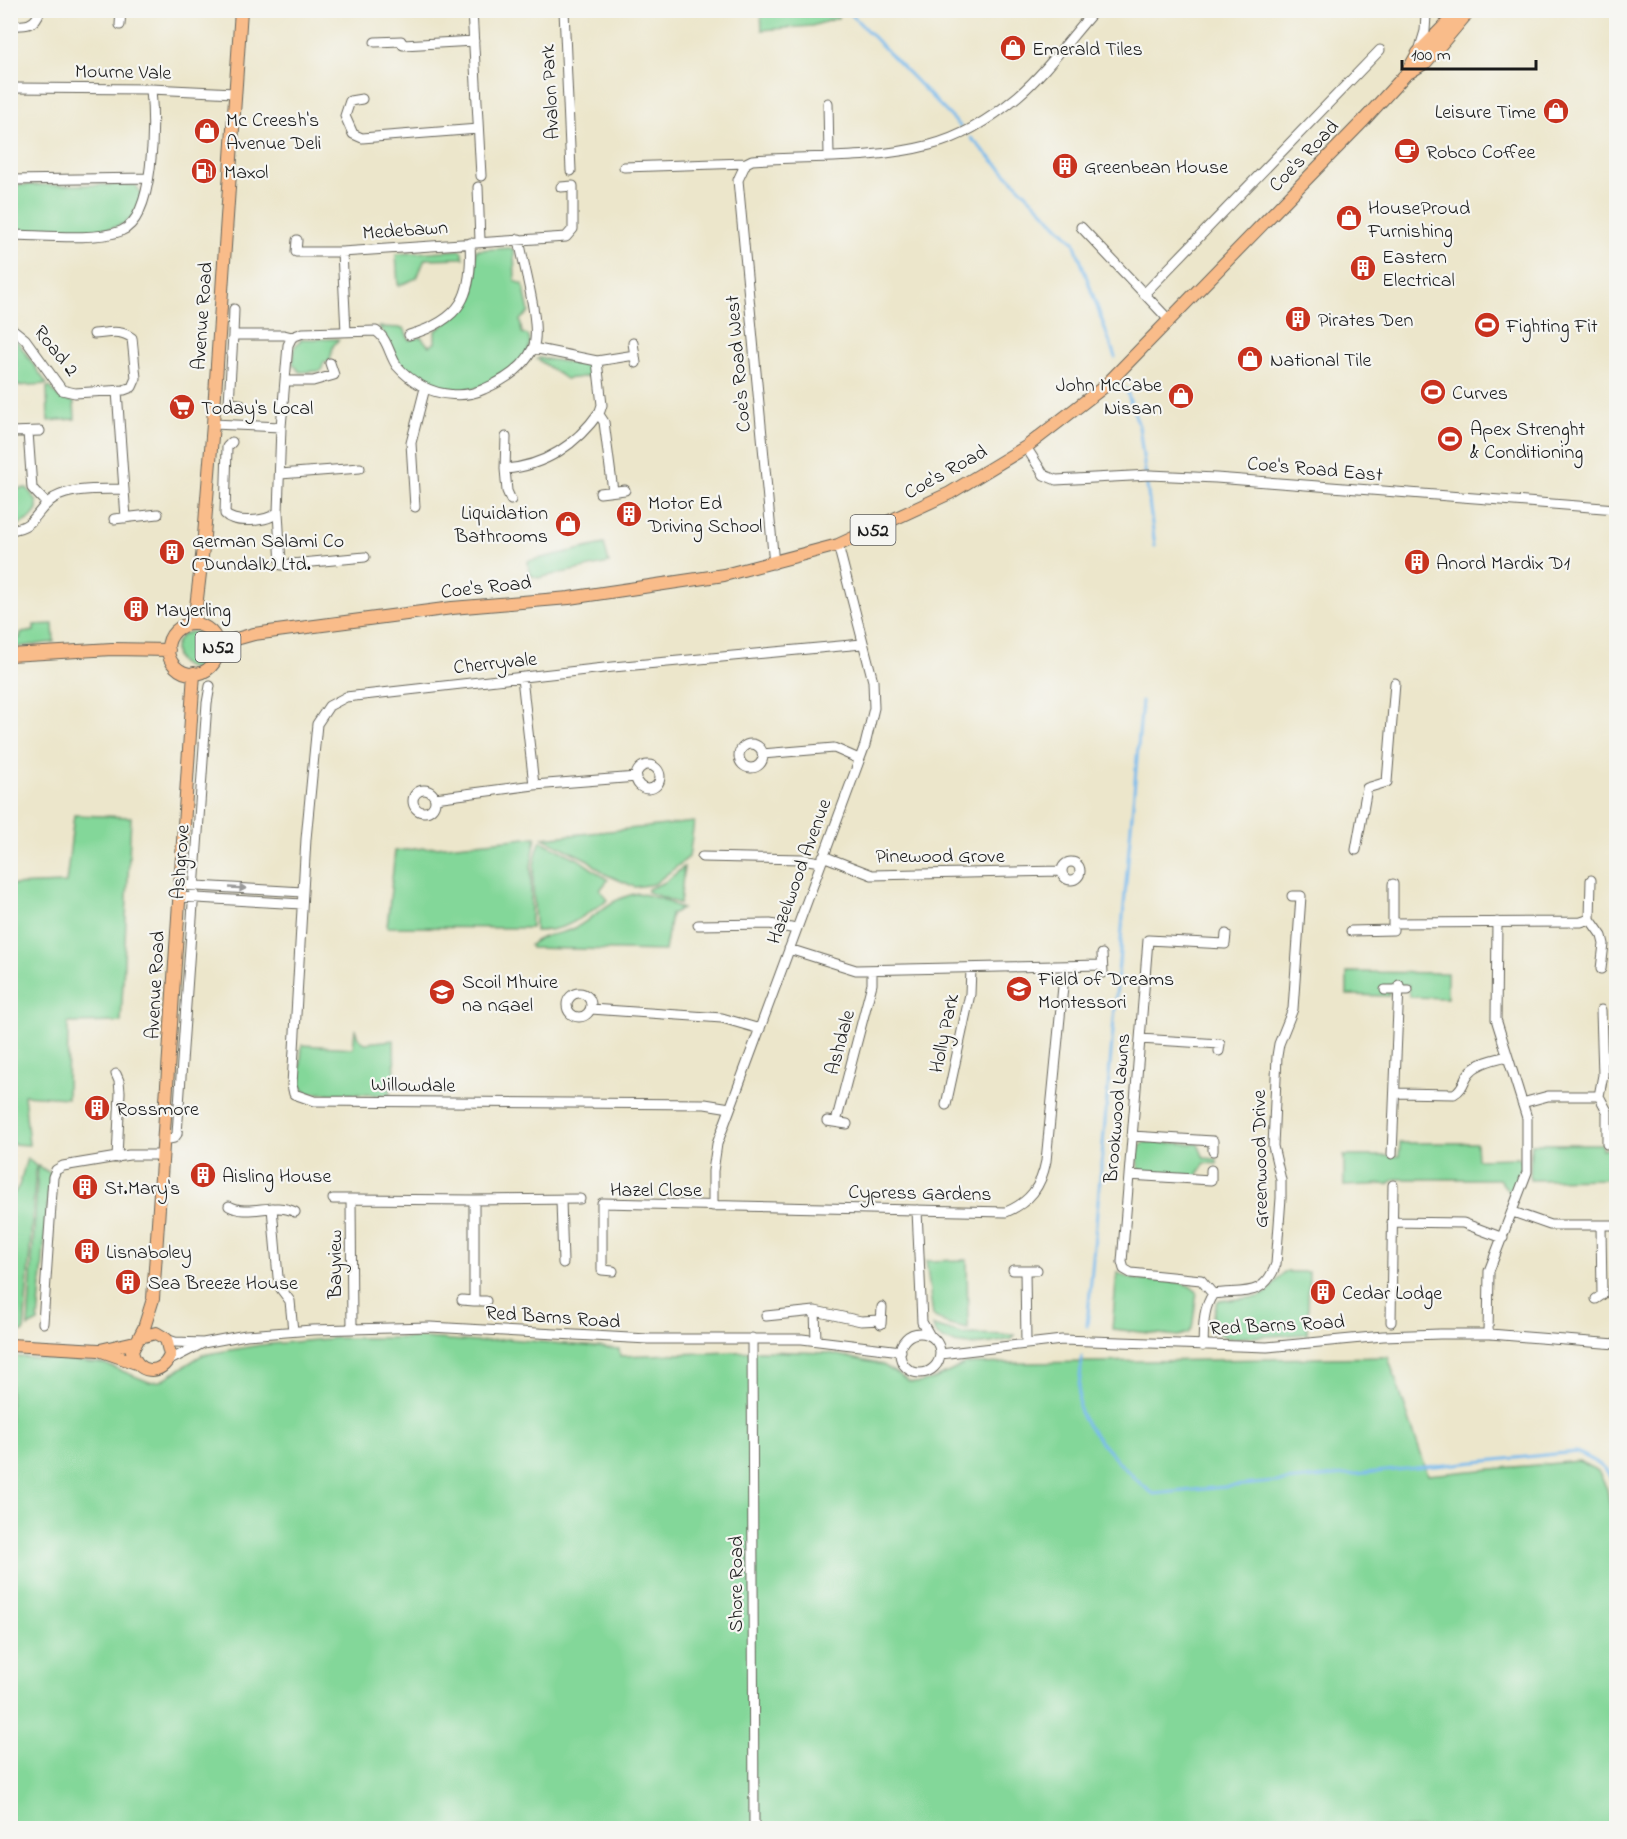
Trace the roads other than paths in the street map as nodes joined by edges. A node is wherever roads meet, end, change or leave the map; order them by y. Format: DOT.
graph roads {
  1 [pos="40,10"];
  2 [pos="121,10"];
  3 [pos="241,10"];
  4 [pos="472,10"];
  5 [pos="564,10"];
  6 [pos="1095,10"];
  7 [pos="1440,10"];
  8 [pos="1460,10"];
  9 [pos="1470,10"];
  10 [pos="1425,13"];
  11 [pos="10,25"];
  12 [pos="120,25"];
  13 [pos="1450,28"];
  14 [pos="474,41"];
  15 [pos="375,42"];
  16 [pos="1380,50"];
  17 [pos="1418,53"];
  18 [pos="1406,74"];
  19 [pos="10,88"];
  20 [pos="151,88"];
  21 [pos="235,93"];
  22 [pos="362,99"];
  23 [pos="828,103"];
  24 [pos="478,129"];
  25 [pos="829,156"];
  26 [pos="746,164"];
  27 [pos="624,167"];
  28 [pos="571,171"];
  29 [pos="481,176"];
  30 [pos="148,178"];
  31 [pos="10,180"];
  32 [pos="478,187"];
  33 [pos="561,187"];
  34 [pos="1081,227"];
  35 [pos="10,235"];
  36 [pos="519,239"];
  37 [pos="297,240"];
  38 [pos="475,242"];
  39 [pos="342,252"];
  40 [pos="1144,294"];
  41 [pos="234,309"];
  42 [pos="1170,321"];
  43 [pos="10,327"];
  44 [pos="428,330"];
  45 [pos="346,332"];
  46 [pos="94,334"];
  47 [pos="233,335"];
  48 [pos="409,335"];
  49 [pos="292,338"];
  50 [pos="432,340"];
  51 [pos="633,344"];
  52 [pos="533,348"];
  53 [pos="597,361"];
  54 [pos="330,363"];
  55 [pos="285,381"];
  56 [pos="424,388"];
  57 [pos="117,391"];
  58 [pos="240,404"];
  59 [pos="596,417"];
  60 [pos="213,424"];
  61 [pos="281,427"];
  62 [pos="40,431"];
  63 [pos="10,432"];
  64 [pos="28,432"];
  65 [pos="506,437"];
  66 [pos="232,442"];
  67 [pos="1026,447"];
  68 [pos="360,468"];
  69 [pos="505,470"];
  70 [pos="280,474"];
  71 [pos="124,489"];
  72 [pos="625,490"];
  73 [pos="613,491"];
  74 [pos="600,493"];
  75 [pos="511,500"];
  76 [pos="47,504"];
  77 [pos="415,507"];
  78 [pos="1617,509"];
  79 [pos="278,512"];
  80 [pos="158,514"];
  81 [pos="126,518"];
  82 [pos="114,519"];
  83 [pos="10,530"];
  84 [pos="838,545"];
  85 [pos="365,557"];
  86 [pos="774,564"];
  87 [pos="10,592"];
  88 [pos="194,624"];
  89 [pos="12,627"];
  90 [pos="218,644"];
  91 [pos="862,644"];
  92 [pos="169,651"];
  93 [pos="10,655"];
  94 [pos="195,674"];
  95 [pos="522,678"];
  96 [pos="1395,683"];
  97 [pos="210,686"];
  98 [pos="762,754"];
  99 [pos="859,759"];
  100 [pos="637,777"];
  101 [pos="534,785"];
  102 [pos="435,798"];
  103 [pos="1356,850"];
  104 [pos="702,856"];
  105 [pos="821,859"];
  106 [pos="1062,872"];
  107 [pos="1592,880"];
  108 [pos="1393,884"];
  109 [pos="195,886"];
  110 [pos="179,891"];
  111 [pos="1293,896"];
  112 [pos="195,898"];
  113 [pos="302,898"];
  114 [pos="1590,920"];
  115 [pos="1497,922"];
  116 [pos="1393,923"];
  117 [pos="698,925"];
  118 [pos="796,929"];
  119 [pos="1351,931"];
  120 [pos="1226,934"];
  121 [pos="789,949"];
  122 [pos="1102,954"];
  123 [pos="1065,966"];
  124 [pos="972,969"];
  125 [pos="1601,969"];
  126 [pos="872,970"];
  127 [pos="1385,990"];
  128 [pos="591,1009"];
  129 [pos="1601,1010"];
  130 [pos="760,1029"];
  131 [pos="1140,1039"];
  132 [pos="1219,1052"];
  133 [pos="1507,1056"];
  134 [pos="116,1074"];
  135 [pos="1396,1093"];
  136 [pos="1599,1096"];
  137 [pos="1522,1102"];
  138 [pos="946,1105"];
  139 [pos="730,1108"];
  140 [pos="847,1124"];
  141 [pos="1132,1136"];
  142 [pos="164,1140"];
  143 [pos="1607,1144"];
  144 [pos="1213,1151"];
  145 [pos="1392,1154"];
  146 [pos="163,1155"];
  147 [pos="117,1158"];
  148 [pos="1211,1170"];
  149 [pos="1129,1175"];
  150 [pos="1393,1185"];
  151 [pos="333,1199"];
  152 [pos="351,1199"];
  153 [pos="580,1199"];
  154 [pos="474,1200"];
  155 [pos="561,1200"];
  156 [pos="229,1206"];
  157 [pos="713,1206"];
  158 [pos="272,1208"];
  159 [pos="917,1210"];
  160 [pos="295,1212"];
  161 [pos="1513,1212"];
  162 [pos="1392,1222"];
  163 [pos="1601,1225"];
  164 [pos="1617,1225"];
  165 [pos="1503,1238"];
  166 [pos="563,1263"];
  167 [pos="1013,1270"];
  168 [pos="1025,1270"];
  169 [pos="1037,1270"];
  170 [pos="613,1271"];
  171 [pos="1213,1294"];
  172 [pos="153,1299"];
  173 [pos="1596,1299"];
  174 [pos="462,1300"];
  175 [pos="474,1301"];
  176 [pos="486,1301"];
  177 [pos="882,1307"];
  178 [pos="815,1311"];
  179 [pos="766,1316"];
  180 [pos="922,1322"];
  181 [pos="1391,1322"];
  182 [pos="43,1323"];
  183 [pos="352,1329"];
  184 [pos="293,1331"];
  185 [pos="1488,1334"];
  186 [pos="912,1335"];
  187 [pos="930,1336"];
  188 [pos="162,1337"];
  189 [pos="752,1338"];
  190 [pos="138,1340"];
  191 [pos="816,1340"];
  192 [pos="1026,1342"];
  193 [pos="203,1343"];
  194 [pos="1617,1344"];
  195 [pos="10,1345"];
  196 [pos="1203,1346"];
  197 [pos="99,1350"];
  198 [pos="901,1351"];
  199 [pos="940,1354"];
  200 [pos="168,1361"];
  201 [pos="136,1363"];
  202 [pos="754,1828"];
  1 -- 11 [label="street"];
  2 -- 12 [label="street"];
  3 -- 21 [label="main road, Avenue Road"];
  4 -- 14 [label="street"];
  5 -- 28 [label="street, Avalon Park"];
  6 -- 25 [label="street"];
  7 -- 13 [label="street"];
  8 -- 13 [label="main road, Coe's Road / N52"];
  9 -- 13 [label="main road, Coe's Road / N52"];
  10 -- 13 [label="street"];
  10 -- 17 [label="street"];
  13 -- 17 [label="main road, Coe's Road / N52"];
  13 -- 18 [label="main road, Coe's Road / N52"];
  14 -- 15 [label="street"];
  14 -- 24 [label="street"];
  16 -- 40 [label="street"];
  17 -- 18 [label="main road, Coe's Road / N52"];
  18 -- 42 [label="main road, Coe's Road / N52"];
  19 -- 20 [label="street, Mourne Vale"];
  20 -- 21 [label="street, Mourne Vale"];
  20 -- 30 [label="street"];
  21 -- 60 [label="main road, Avenue Road"];
  22 -- 24 [label="street"];
  23 -- 25 [label="street"];
  24 -- 29 [label="street"];
  25 -- 26 [label="street"];
  26 -- 27 [label="street"];
  26 -- 86 [label="street, Coe's Road West"];
  30 -- 31 [label="street"];
  30 -- 35 [label="street"];
  32 -- 38 [label="street, Medebawn"];
  33 -- 36 [label="street, Medebawn"];
  34 -- 40 [label="street"];
  36 -- 38 [label="street, Medebawn"];
  36 -- 52 [label="street"];
  37 -- 39 [label="street, Medebawn"];
  38 -- 39 [label="street, Medebawn"];
  38 -- 44 [label="street, Medebawn"];
  39 -- 45 [label="street, Medebawn"];
  40 -- 42 [label="street"];
  41 -- 47 [label="street"];
  42 -- 67 [label="main road, Coe's Road / N52"];
  43 -- 57 [label="street, Road 2"];
  44 -- 48 [label="street, Medebawn"];
  44 -- 50 [label="street"];
  45 -- 49 [label="street"];
  45 -- 56 [label="street"];
  46 -- 57 [label="street, Road 2"];
  47 -- 49 [label="street"];
  47 -- 58 [label="street"];
  49 -- 55 [label="street"];
  51 -- 53 [label="street"];
  52 -- 53 [label="street"];
  52 -- 56 [label="street"];
  53 -- 59 [label="street"];
  54 -- 55 [label="street"];
  55 -- 61 [label="street"];
  56 -- 77 [label="street"];
  57 -- 71 [label="street"];
  59 -- 69 [label="street"];
  59 -- 73 [label="street"];
  60 -- 61 [label="street"];
  60 -- 88 [label="main road, Avenue Road"];
  61 -- 70 [label="street"];
  62 -- 64 [label="street"];
  63 -- 64 [label="street"];
  64 -- 76 [label="street"];
  65 -- 69 [label="street"];
  66 -- 79 [label="street"];
  67 -- 78 [label="street, Coe's Road East"];
  67 -- 84 [label="main road, Coe's Road / N52"];
  68 -- 70 [label="street"];
  69 -- 75 [label="street"];
  70 -- 79 [label="street"];
  71 -- 76 [label="street"];
  71 -- 81 [label="street"];
  72 -- 73 [label="street"];
  73 -- 74 [label="street"];
  76 -- 83 [label="street"];
  79 -- 85 [label="street"];
  80 -- 81 [label="street"];
  81 -- 82 [label="street"];
  84 -- 86 [label="main road, Coe's Road / N52"];
  84 -- 91 [label="street, Hazelwood Avenue"];
  86 -- 90 [label="main road, Coe's Road / N52"];
  87 -- 89 [label="street"];
  88 -- 90 [label="main road, N52"];
  88 -- 92 [label="main road, N52"];
  90 -- 94 [label="main road, N52"];
  91 -- 95 [label="street, Cherryvale"];
  91 -- 99 [label="street, Hazelwood Avenue"];
  92 -- 93 [label="main road, N52"];
  92 -- 94 [label="main road, N52"];
  94 -- 110 [label="main road, Avenue Road"];
  95 -- 101 [label="street"];
  95 -- 113 [label="street, Cherryvale"];
  96 -- 103 [label="street"];
  97 -- 109 [label="street, Ashgrove"];
  98 -- 99 [label="street"];
  99 -- 105 [label="street, Hazelwood Avenue"];
  100 -- 101 [label="street"];
  101 -- 102 [label="street"];
  104 -- 105 [label="street, Pinewood Grove"];
  105 -- 106 [label="street, Pinewood Grove"];
  105 -- 118 [label="street, Hazelwood Avenue"];
  107 -- 114 [label="street"];
  108 -- 116 [label="street"];
  109 -- 110 [label="street"];
  109 -- 112 [label="street, Ashgrove"];
  109 -- 113 [label="street, one-way"];
  110 -- 112 [label="street"];
  110 -- 142 [label="main road, Avenue Road"];
  111 -- 171 [label="street, Greenwood Drive"];
  112 -- 113 [label="street"];
  112 -- 142 [label="street, Ashgrove"];
  113 -- 139 [label="street, Willowdale"];
  114 -- 115 [label="street"];
  114 -- 125 [label="street"];
  115 -- 116 [label="street"];
  115 -- 133 [label="street"];
  116 -- 119 [label="street"];
  117 -- 118 [label="street"];
  118 -- 121 [label="street, Hazelwood Avenue"];
  120 -- 131 [label="street, Brookwood Lawns"];
  121 -- 126 [label="street"];
  121 -- 130 [label="street, Hazelwood Avenue"];
  122 -- 123 [label="street"];
  123 -- 124 [label="street"];
  123 -- 159 [label="street, Cypress Gardens"];
  124 -- 126 [label="street"];
  124 -- 138 [label="street, Holly Park"];
  126 -- 140 [label="street, Ashdale"];
  127 -- 135 [label="street"];
  128 -- 130 [label="street"];
  129 -- 136 [label="street"];
  130 -- 139 [label="street, Hazelwood Avenue"];
  131 -- 132 [label="street"];
  131 -- 141 [label="street, Brookwood Lawns"];
  133 -- 135 [label="street"];
  133 -- 137 [label="street"];
  134 -- 147 [label="street"];
  135 -- 145 [label="street"];
  136 -- 137 [label="street"];
  136 -- 143 [label="street"];
  137 -- 161 [label="street"];
  139 -- 157 [label="street, Hazelwood Avenue"];
  141 -- 144 [label="street"];
  141 -- 149 [label="street, Brookwood Lawns"];
  142 -- 146 [label="main road, Avenue Road"];
  146 -- 147 [label="street"];
  146 -- 172 [label="main road, Avenue Road"];
  147 -- 182 [label="street"];
  148 -- 149 [label="street"];
  149 -- 171 [label="street, Brookwood Lawns"];
  150 -- 162 [label="street"];
  151 -- 152 [label="street"];
  152 -- 154 [label="street"];
  152 -- 183 [label="street, Bayview"];
  153 -- 155 [label="street"];
  154 -- 155 [label="street"];
  154 -- 175 [label="street"];
  155 -- 166 [label="street"];
  156 -- 158 [label="street"];
  157 -- 159 [label="street, Cypress Gardens"];
  157 -- 170 [label="street, Hazel Close"];
  158 -- 160 [label="street"];
  158 -- 184 [label="street"];
  159 -- 180 [label="street"];
  161 -- 163 [label="street"];
  161 -- 165 [label="street"];
  162 -- 165 [label="street"];
  162 -- 181 [label="street"];
  163 -- 164 [label="street"];
  163 -- 173 [label="street"];
  165 -- 185 [label="street"];
  167 -- 168 [label="street"];
  168 -- 169 [label="street"];
  168 -- 192 [label="street"];
  171 -- 196 [label="street"];
  172 -- 188 [label="main road, Avenue Road"];
  172 -- 190 [label="main road, Avenue Road"];
  174 -- 175 [label="street"];
  175 -- 176 [label="street"];
  177 -- 178 [label="street"];
  178 -- 179 [label="street"];
  178 -- 191 [label="street"];
  180 -- 186 [label="street"];
  180 -- 187 [label="street"];
  183 -- 184 [label="street, Red Barns Road"];
  183 -- 189 [label="street, Red Barns Road"];
  184 -- 193 [label="street, Red Barns Road"];
  185 -- 194 [label="street, Red Barns Road"];
  185 -- 196 [label="street, Red Barns Road"];
  186 -- 187 [label="street"];
  186 -- 198 [label="street"];
  187 -- 199 [label="street"];
  188 -- 190 [label="main road"];
  188 -- 193 [label="street, Red Barns Road"];
  188 -- 200 [label="main road"];
  189 -- 191 [label="street, Red Barns Road"];
  189 -- 202 [label="street, Shore Road"];
  190 -- 197 [label="main road"];
  190 -- 201 [label="main road"];
  191 -- 198 [label="street, Red Barns Road"];
  192 -- 196 [label="street, Red Barns Road"];
  192 -- 199 [label="street, Red Barns Road"];
  193 -- 200 [label="street, Red Barns Road"];
  195 -- 197 [label="main road"];
  197 -- 201 [label="main road"];
  198 -- 199 [label="street"];
  200 -- 201 [label="main road"];
}
